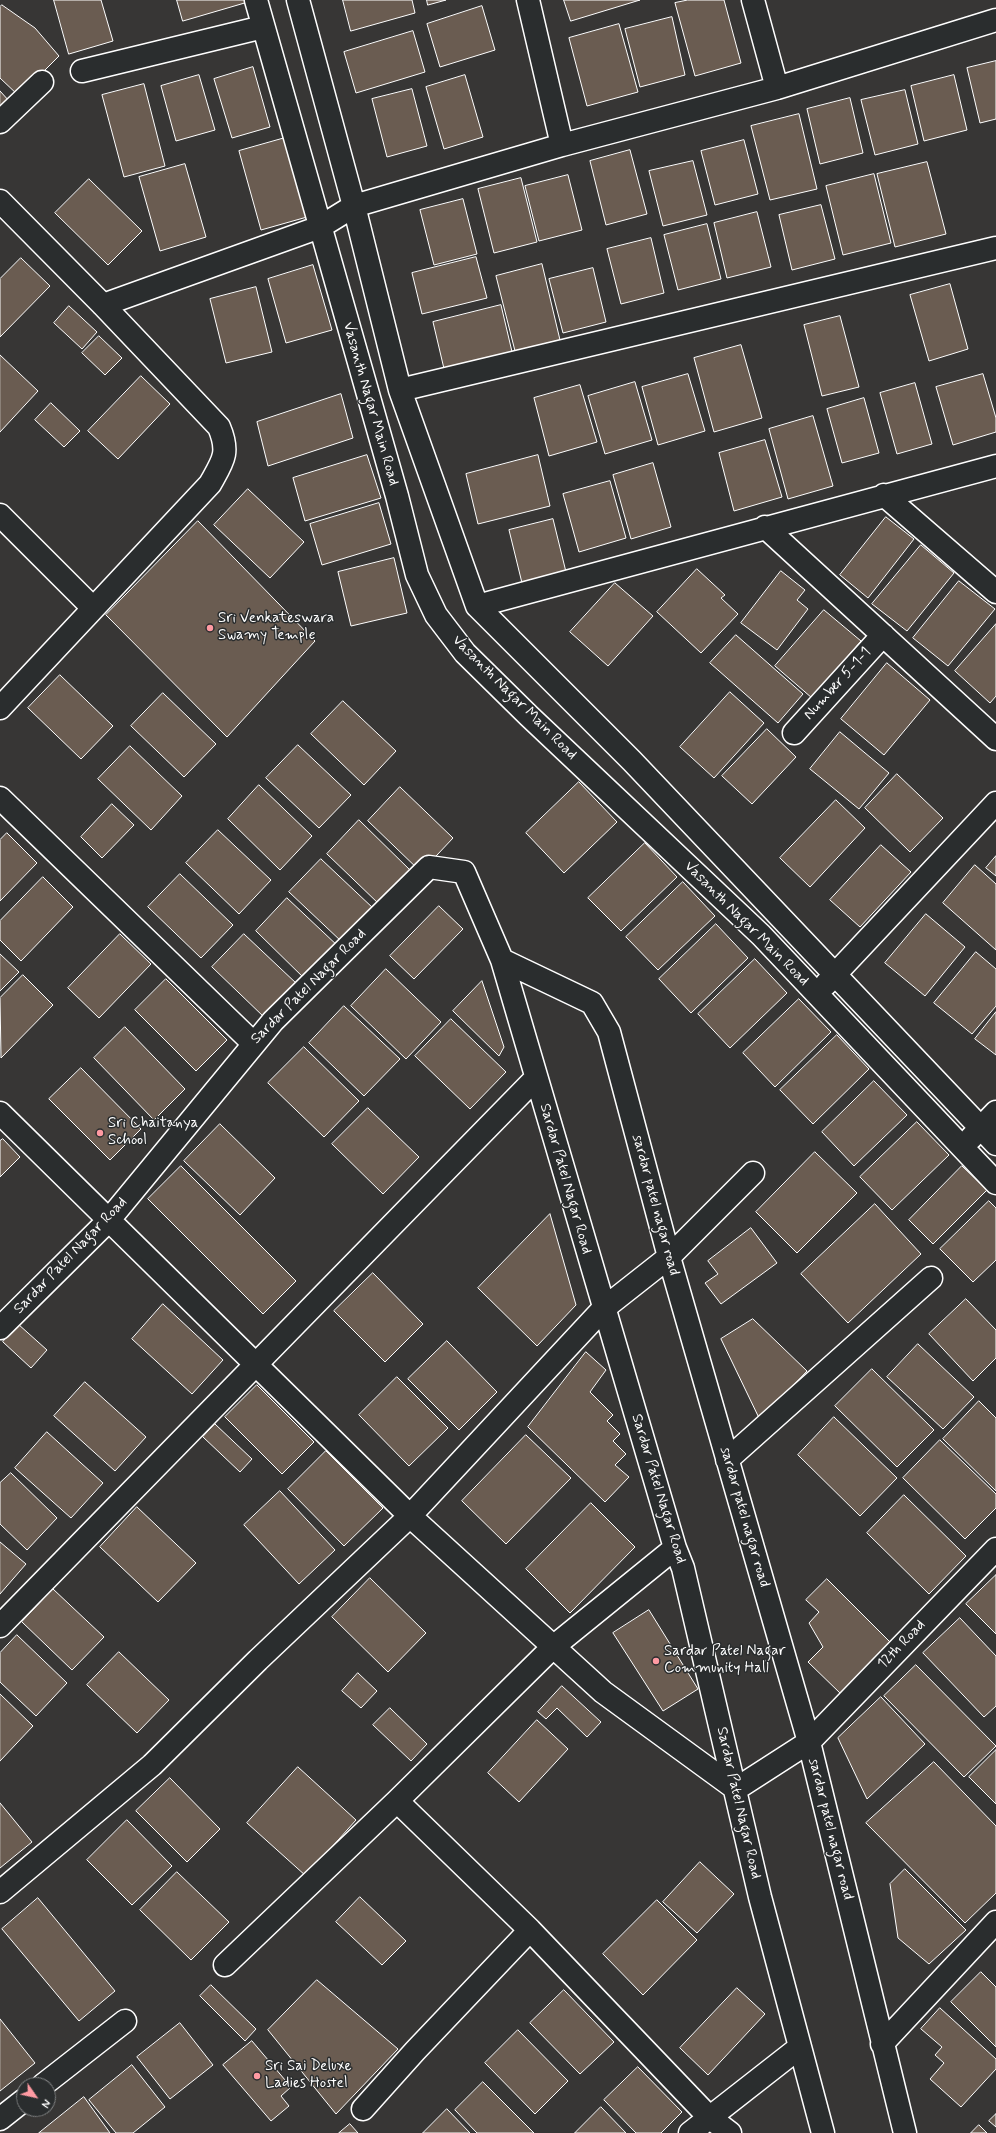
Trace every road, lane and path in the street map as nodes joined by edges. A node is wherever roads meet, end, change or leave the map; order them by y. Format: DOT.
graph roads {
  1 [pos="256,0"];
  2 [pos="298,0"];
  3 [pos="528,0"];
  4 [pos="753,0"];
  5 [pos="996,20"];
  6 [pos="263,27"];
  7 [pos="82,71"];
  8 [pos="42,82"];
  9 [pos="777,88"];
  10 [pos="0,122"];
  11 [pos="562,145"];
  12 [pos="0,201"];
  13 [pos="354,206"];
  14 [pos="320,227"];
  15 [pos="996,248"];
  16 [pos="103,305"];
  17 [pos="400,390"];
  18 [pos="996,466"];
  19 [pos="884,496"];
  20 [pos="0,515"];
  21 [pos="765,527"];
  22 [pos="996,592"];
  23 [pos="477,606"];
  24 [pos="93,608"];
  25 [pos="883,635"];
  26 [pos="0,708"];
  27 [pos="794,732"];
  28 [pos="996,739"];
  29 [pos="0,798"];
  30 [pos="996,803"];
  31 [pos="502,960"];
  32 [pos="837,975"];
  33 [pos="816,993"];
  34 [pos="253,1043"];
  35 [pos="536,1078"];
  36 [pos="996,1112"];
  37 [pos="0,1113"];
  38 [pos="981,1128"];
  39 [pos="996,1144"];
  40 [pos="962,1147"];
  41 [pos="753,1173"];
  42 [pos="996,1183"];
  43 [pos="108,1221"];
  44 [pos="668,1257"];
  45 [pos="931,1278"];
  46 [pos="603,1309"];
  47 [pos="0,1328"];
  48 [pos="255,1365"];
  49 [pos="727,1460"];
  50 [pos="410,1516"];
  51 [pos="675,1548"];
  52 [pos="996,1549"];
  53 [pos="0,1626"];
  54 [pos="553,1647"];
  55 [pos="809,1742"];
  56 [pos="736,1789"];
  57 [pos="397,1801"];
  58 [pos="0,1892"];
  59 [pos="996,1922"];
  60 [pos="530,1930"];
  61 [pos="225,1965"];
  62 [pos="125,2021"];
  63 [pos="882,2044"];
  64 [pos="800,2047"];
  65 [pos="53,2077"];
  66 [pos="16,2106"];
  67 [pos="364,2109"];
  68 [pos="709,2117"];
  69 [pos="0,2119"];
  70 [pos="690,2133"];
  71 [pos="730,2133"];
  72 [pos="823,2133"];
  73 [pos="905,2133"];
  1 -- 6 [label="street, Vasanth Nagar Main Road"];
  2 -- 13 [label="street, Vasanth Nagar Main Road"];
  3 -- 11 [label="street"];
  4 -- 9 [label="street"];
  5 -- 9 [label="street"];
  6 -- 7 [label="street"];
  6 -- 14 [label="street, Vasanth Nagar Main Road"];
  8 -- 10 [label="street"];
  9 -- 11 [label="street"];
  11 -- 13 [label="street"];
  12 -- 16 [label="street"];
  13 -- 14 [label="street"];
  13 -- 17 [label="street, Vasanth Nagar Main Road"];
  14 -- 16 [label="street"];
  14 -- 33 [label="street, Vasanth Nagar Main Road"];
  15 -- 17 [label="street"];
  16 -- 24 [label="street"];
  17 -- 23 [label="street, Vasanth Nagar Main Road"];
  18 -- 19 [label="street"];
  19 -- 21 [label="street"];
  19 -- 22 [label="street"];
  20 -- 24 [label="street"];
  21 -- 23 [label="street"];
  21 -- 25 [label="street"];
  23 -- 32 [label="street, Vasanth Nagar Main Road"];
  24 -- 26 [label="street"];
  25 -- 27 [label="street, Number 5-1-1"];
  25 -- 28 [label="street"];
  29 -- 34 [label="street"];
  30 -- 32 [label="street"];
  31 -- 34 [label="street, Sardar Patel Nagar Road"];
  31 -- 35 [label="street, Sardar Patel Nagar Road"];
  31 -- 44 [label="street, sardar patel nagar road"];
  32 -- 33 [label="street"];
  32 -- 38 [label="street, Vasanth Nagar Main Road"];
  33 -- 40 [label="street, Vasanth Nagar Main Road"];
  34 -- 43 [label="street, Sardar Patel Nagar Road"];
  35 -- 46 [label="street, Sardar Patel Nagar Road"];
  35 -- 48 [label="street"];
  36 -- 38 [label="street"];
  37 -- 43 [label="street"];
  38 -- 39 [label="street, Vasanth Nagar Main Road"];
  38 -- 40 [label="street"];
  40 -- 42 [label="street, Vasanth Nagar Main Road"];
  41 -- 44 [label="street"];
  43 -- 47 [label="street, Sardar Patel Nagar Road"];
  43 -- 48 [label="street"];
  44 -- 46 [label="street"];
  44 -- 49 [label="street, sardar patel nagar road"];
  45 -- 49 [label="street"];
  46 -- 50 [label="street"];
  46 -- 51 [label="street, Sardar Patel Nagar Road"];
  48 -- 50 [label="street"];
  48 -- 53 [label="street"];
  49 -- 55 [label="street, sardar patel nagar road"];
  50 -- 54 [label="street"];
  50 -- 58 [label="street"];
  51 -- 54 [label="street"];
  51 -- 56 [label="street, Sardar Patel Nagar Road"];
  52 -- 55 [label="street, 12th Road"];
  54 -- 56 [label="street"];
  54 -- 57 [label="street"];
  55 -- 56 [label="street, 12th Road"];
  55 -- 63 [label="street, sardar patel nagar road"];
  56 -- 64 [label="street, Sardar Patel Nagar Road"];
  57 -- 60 [label="street"];
  57 -- 61 [label="street"];
  59 -- 63 [label="street"];
  60 -- 67 [label="street"];
  60 -- 68 [label="street"];
  62 -- 65 [label="street"];
  63 -- 73 [label="street, sardar patel nagar road"];
  64 -- 68 [label="street"];
  64 -- 72 [label="street, Sardar Patel Nagar Road"];
  66 -- 69 [label="street"];
  68 -- 70 [label="street"];
  68 -- 71 [label="street"];
}
